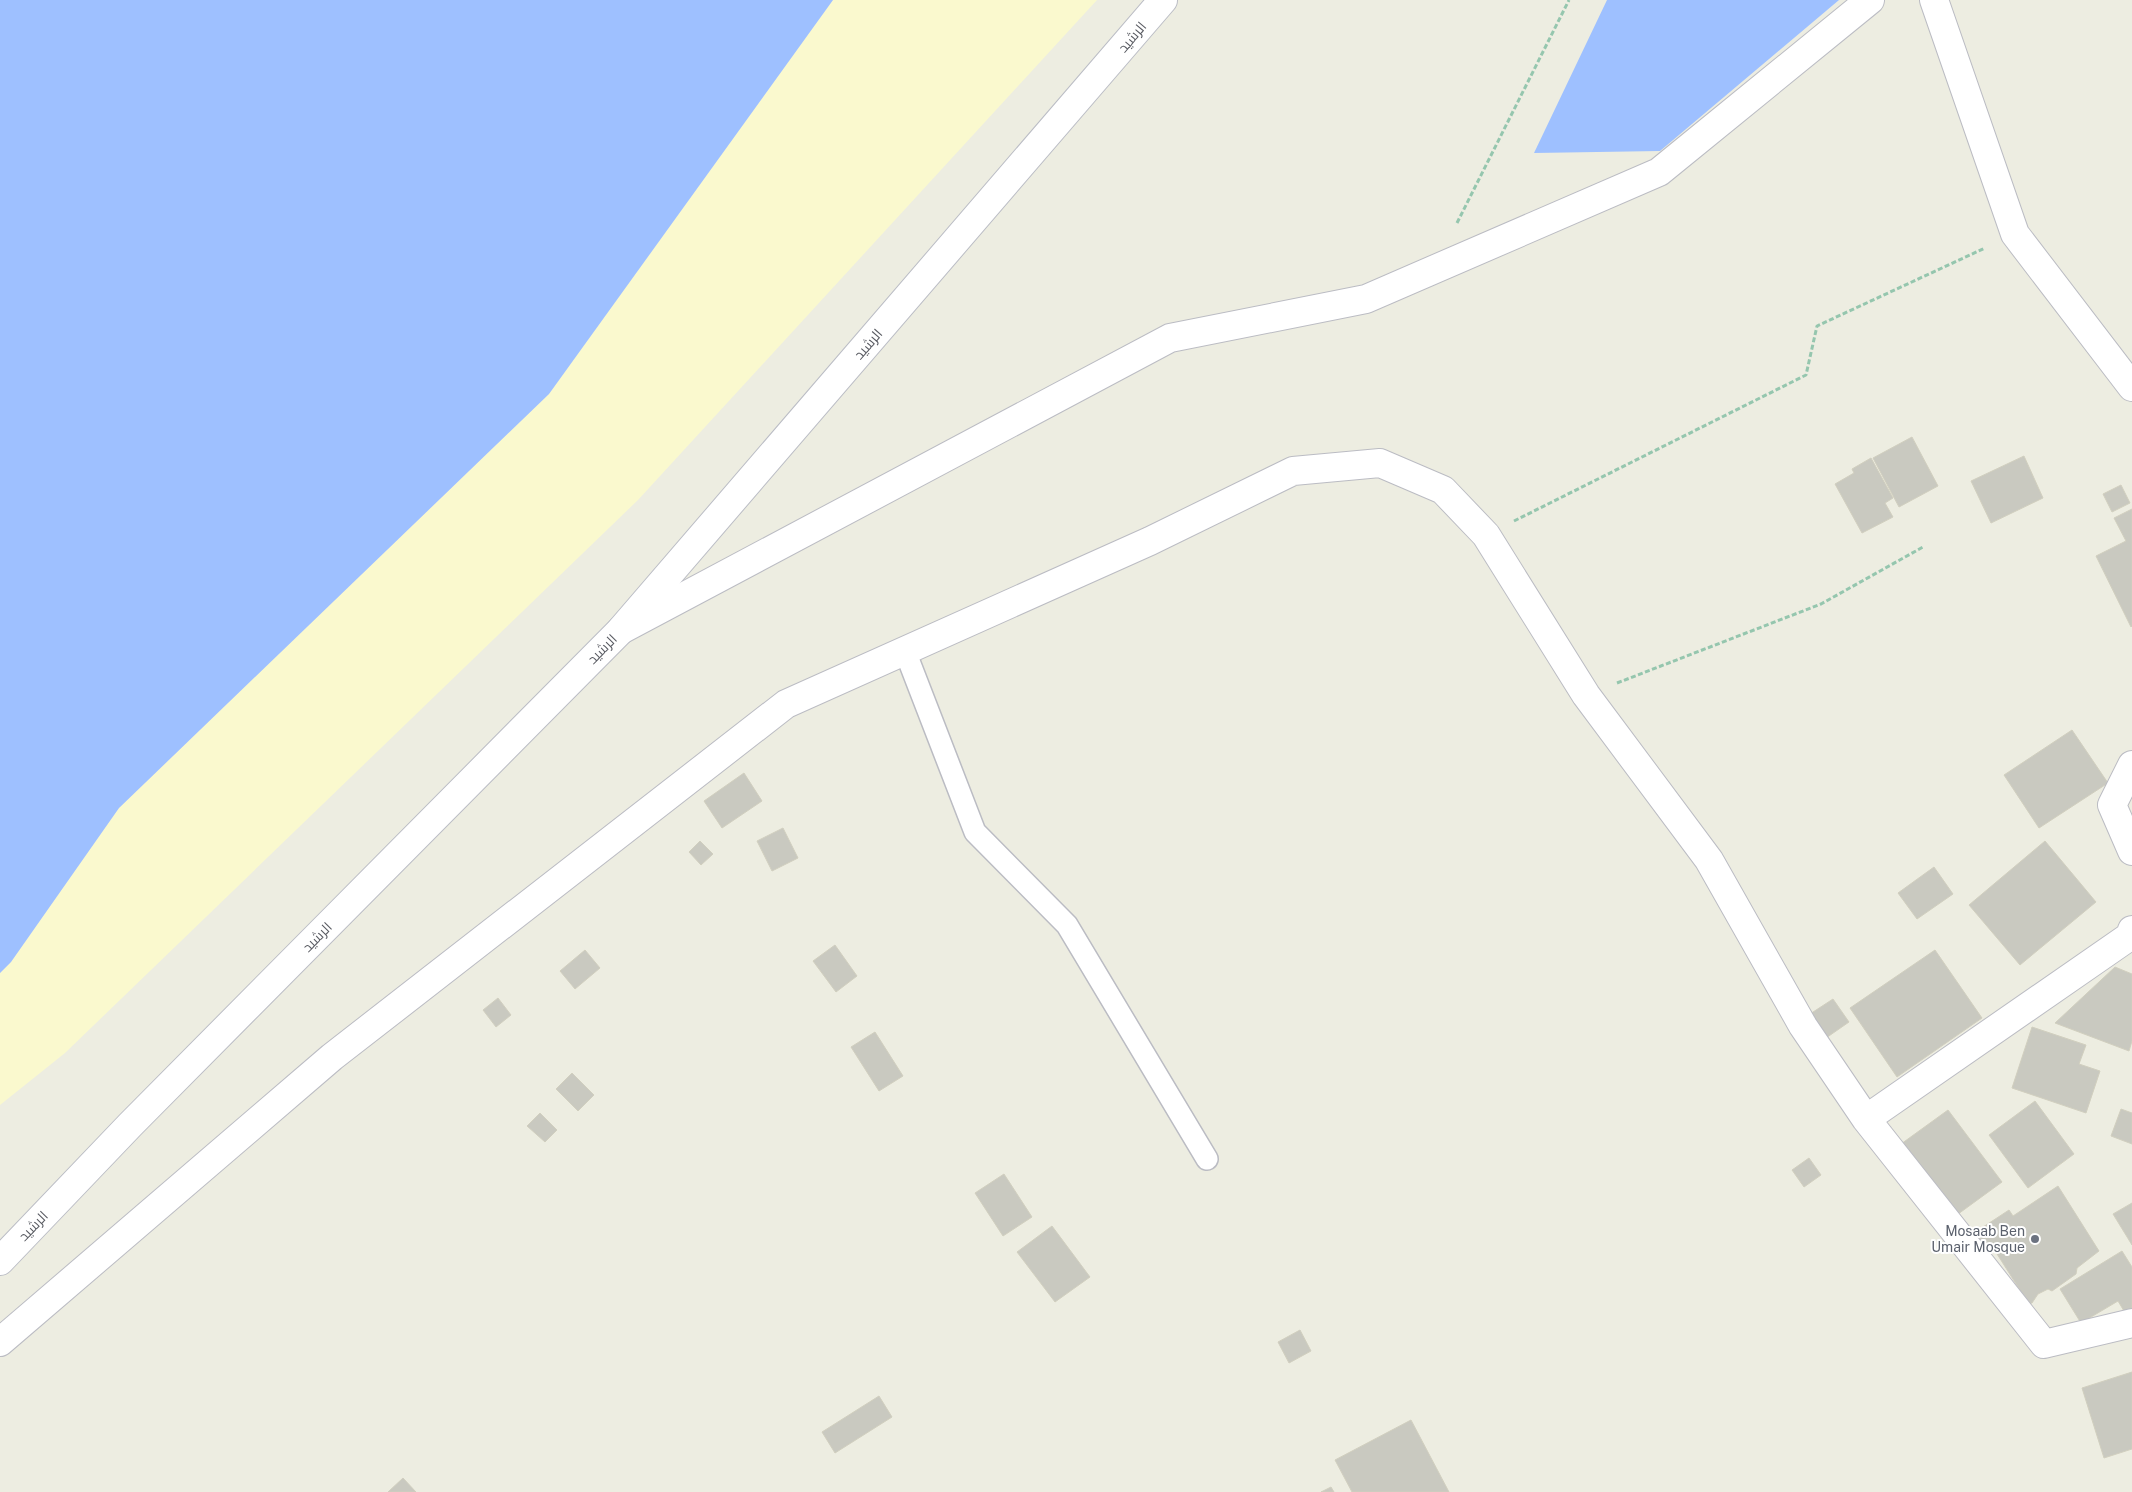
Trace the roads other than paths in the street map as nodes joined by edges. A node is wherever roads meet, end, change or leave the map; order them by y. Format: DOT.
graph roads {
  1 [pos="1163,0"];
  2 [pos="1870,0"];
  3 [pos="1934,0"];
  4 [pos="2132,387"];
  5 [pos="621,630"];
  6 [pos="905,651"];
  7 [pos="2132,765"];
  8 [pos="2132,851"];
  9 [pos="2132,930"];
  10 [pos="1866,1119"];
  11 [pos="1207,1159"];
  12 [pos="0,1261"];
  13 [pos="2132,1323"];
  14 [pos="0,1342"];
  1 -- 5 [label="street, الرشيد"];
  2 -- 5 [label="street"];
  3 -- 4 [label="street"];
  5 -- 12 [label="street, الرشيد"];
  6 -- 10 [label="street"];
  6 -- 11 [label="lane"];
  6 -- 14 [label="street"];
  7 -- 8 [label="street"];
  9 -- 10 [label="street"];
  10 -- 13 [label="street"];
}
